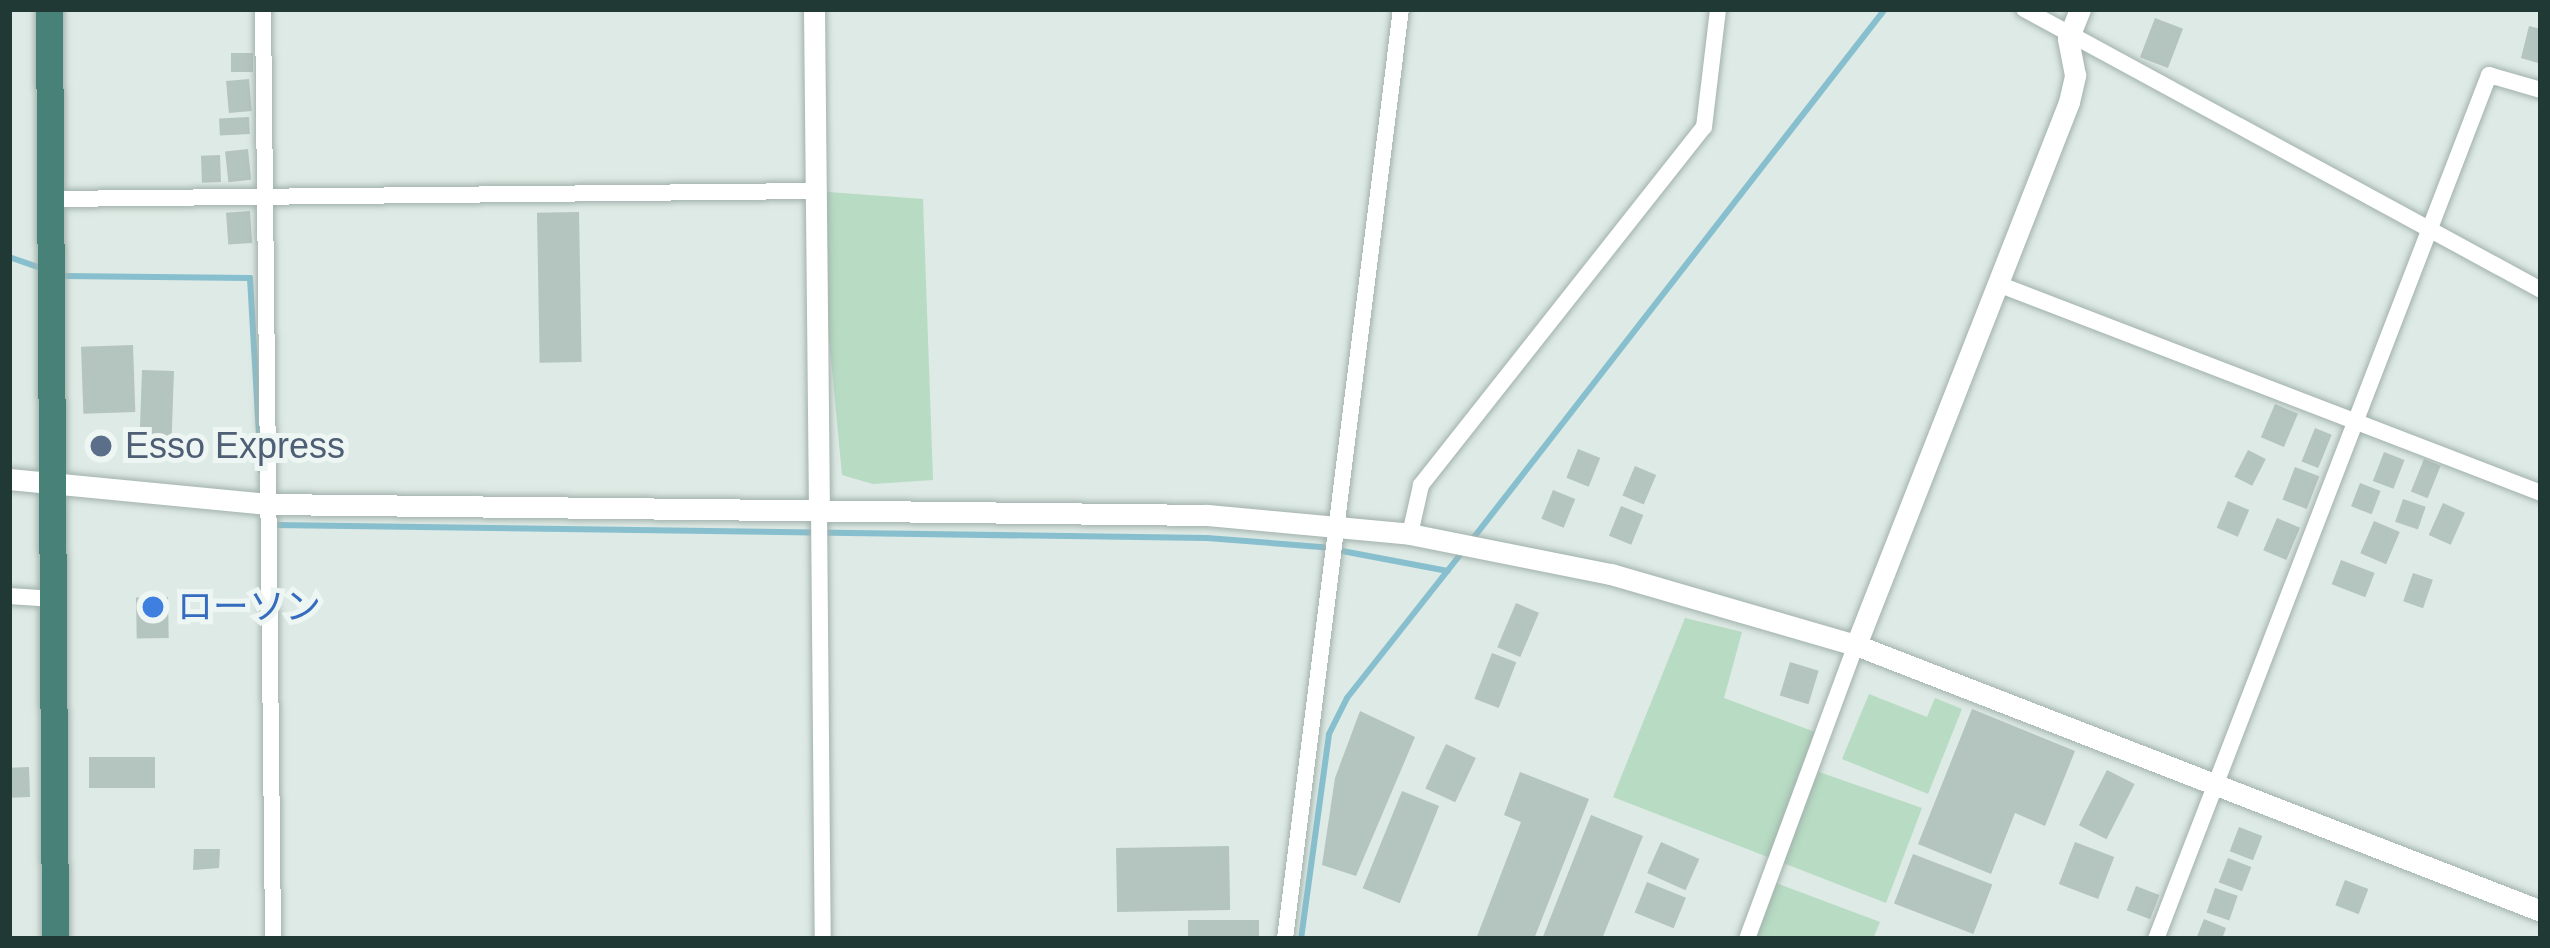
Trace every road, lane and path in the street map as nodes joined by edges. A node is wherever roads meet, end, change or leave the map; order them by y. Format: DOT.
graph roads {
  1 [pos="49,9"];
  2 [pos="263,9"];
  3 [pos="814,9"];
  4 [pos="1401,9"];
  5 [pos="1718,9"];
  6 [pos="2024,9"];
  7 [pos="2080,9"];
  8 [pos="2068,39"];
  9 [pos="2541,90"];
  10 [pos="815,191"];
  11 [pos="264,197"];
  12 [pos="51,199"];
  13 [pos="2430,228"];
  14 [pos="1998,284"];
  15 [pos="2541,290"];
  16 [pos="2354,424"];
  17 [pos="9,479"];
  18 [pos="53,488"];
  19 [pos="2541,493"];
  20 [pos="268,504"];
  21 [pos="819,510"];
  22 [pos="1340,525"];
  23 [pos="1410,534"];
  24 [pos="9,596"];
  25 [pos="54,599"];
  26 [pos="1856,645"];
  27 [pos="2214,785"];
  28 [pos="2541,911"];
  29 [pos="55,939"];
  30 [pos="273,939"];
  31 [pos="823,939"];
  32 [pos="1285,939"];
  33 [pos="1747,939"];
  34 [pos="2156,939"];
  1 -- 12 [label="highway"];
  2 -- 11 [label="street"];
  3 -- 10 [label="street"];
  4 -- 22 [label="street"];
  5 -- 23 [label="street"];
  6 -- 8 [label="street"];
  7 -- 8 [label="street"];
  8 -- 13 [label="street"];
  8 -- 14 [label="street"];
  9 -- 13 [label="street"];
  10 -- 11 [label="street"];
  10 -- 21 [label="street"];
  11 -- 12 [label="street"];
  11 -- 20 [label="street"];
  12 -- 18 [label="highway"];
  13 -- 15 [label="street"];
  13 -- 16 [label="street"];
  14 -- 16 [label="street"];
  14 -- 26 [label="street"];
  16 -- 19 [label="street"];
  16 -- 27 [label="street"];
  17 -- 18 [label="street"];
  18 -- 20 [label="street"];
  18 -- 25 [label="highway"];
  20 -- 21 [label="street"];
  20 -- 30 [label="street"];
  21 -- 22 [label="street"];
  21 -- 31 [label="street"];
  22 -- 23 [label="street"];
  22 -- 32 [label="street"];
  23 -- 26 [label="street"];
  24 -- 25 [label="street"];
  25 -- 29 [label="highway"];
  26 -- 27 [label="street"];
  26 -- 33 [label="street"];
  27 -- 28 [label="street"];
  27 -- 34 [label="street"];
}
